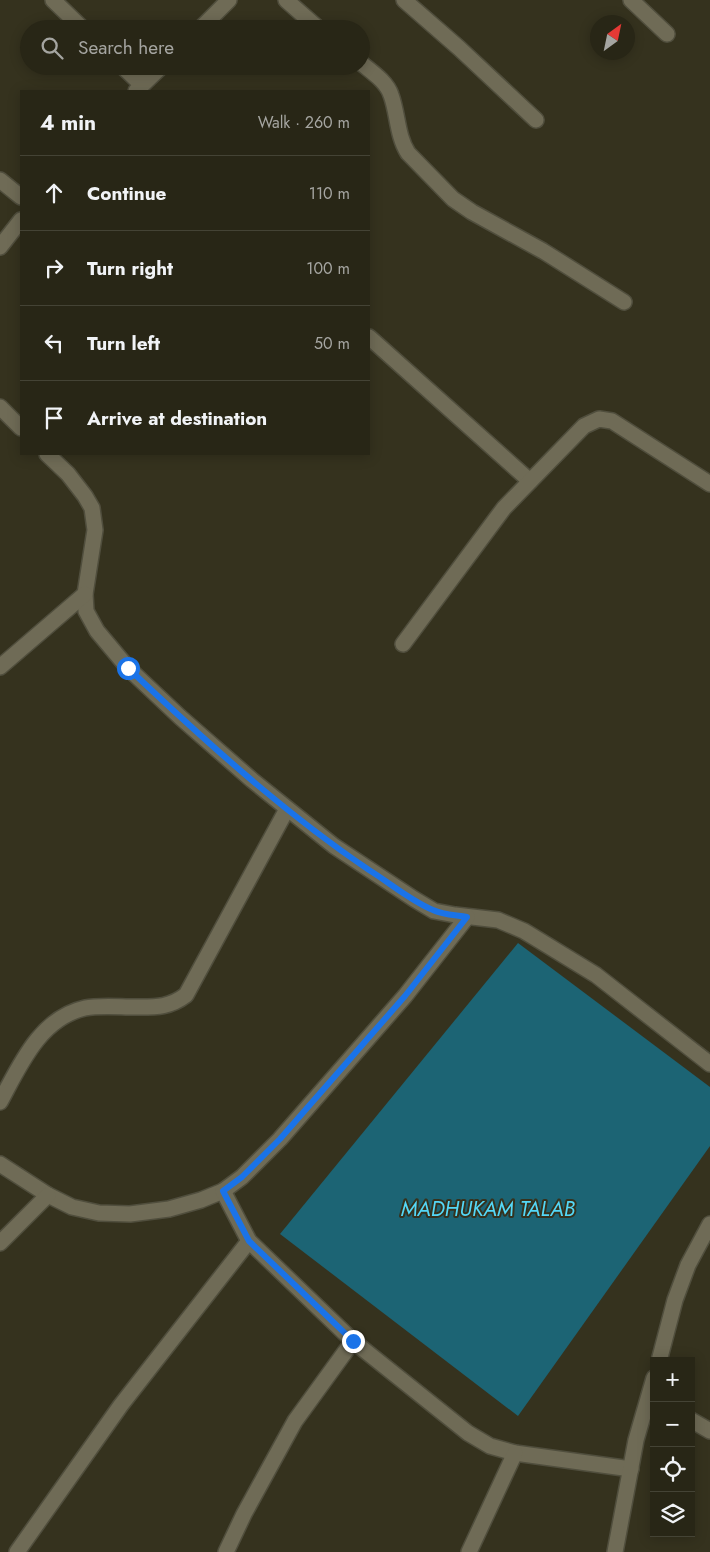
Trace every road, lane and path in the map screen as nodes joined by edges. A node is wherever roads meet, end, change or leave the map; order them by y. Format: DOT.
graph roads {
  1 [pos="53,0"];
  2 [pos="229,0"];
  3 [pos="286,0"];
  4 [pos="404,0"];
  5 [pos="631,0"];
  6 [pos="74,20"];
  7 [pos="209,20"];
  8 [pos="309,20"];
  9 [pos="667,34"];
  10 [pos="370,71"];
  11 [pos="129,75"];
  12 [pos="153,75"];
  13 [pos="139,88"];
  14 [pos="536,120"];
  15 [pos="0,180"];
  16 [pos="20,196"];
  17 [pos="20,221"];
  18 [pos="0,247"];
  19 [pos="624,302"];
  20 [pos="370,338"];
  21 [pos="0,407"];
  22 [pos="20,427"];
  23 [pos="48,455"];
  24 [pos="530,481"];
  25 [pos="710,484"];
  26 [pos="85,594"];
  27 [pos="403,644"];
  28 [pos="0,667"];
  29 [pos="287,808"];
  30 [pos="467,917"];
  31 [pos="710,1064"];
  32 [pos="0,1102"];
  33 [pos="0,1164"];
  34 [pos="223,1191"];
  35 [pos="48,1195"];
  36 [pos="710,1224"];
  37 [pos="249,1241"];
  38 [pos="0,1243"];
  39 [pos="353,1341"];
  40 [pos="660,1357"];
  41 [pos="650,1402"];
  42 [pos="695,1422"];
  43 [pos="710,1431"];
  44 [pos="515,1453"];
  45 [pos="631,1469"];
  46 [pos="16,1552"];
  47 [pos="226,1552"];
  48 [pos="469,1552"];
  49 [pos="614,1552"];
  1 -- 6 [label="street"];
  2 -- 7 [label="street"];
  3 -- 8 [label="street"];
  4 -- 14 [label="street"];
  5 -- 9 [label="street"];
  10 -- 19 [label="street"];
  11 -- 13 [label="street"];
  12 -- 13 [label="street"];
  15 -- 16 [label="street"];
  17 -- 18 [label="street"];
  20 -- 24 [label="street"];
  21 -- 22 [label="street"];
  23 -- 26 [label="street"];
  24 -- 25 [label="street"];
  24 -- 27 [label="street"];
  26 -- 28 [label="street"];
  26 -- 29 [label="street"];
  29 -- 30 [label="street"];
  29 -- 32 [label="street"];
  30 -- 31 [label="street"];
  30 -- 34 [label="street"];
  33 -- 35 [label="street"];
  34 -- 35 [label="street"];
  34 -- 37 [label="street"];
  35 -- 38 [label="street"];
  36 -- 40 [label="street"];
  37 -- 39 [label="street"];
  37 -- 46 [label="street"];
  39 -- 44 [label="street"];
  39 -- 47 [label="street"];
  41 -- 45 [label="street"];
  42 -- 43 [label="street"];
  44 -- 45 [label="street"];
  44 -- 48 [label="street"];
  45 -- 49 [label="street"];
}
